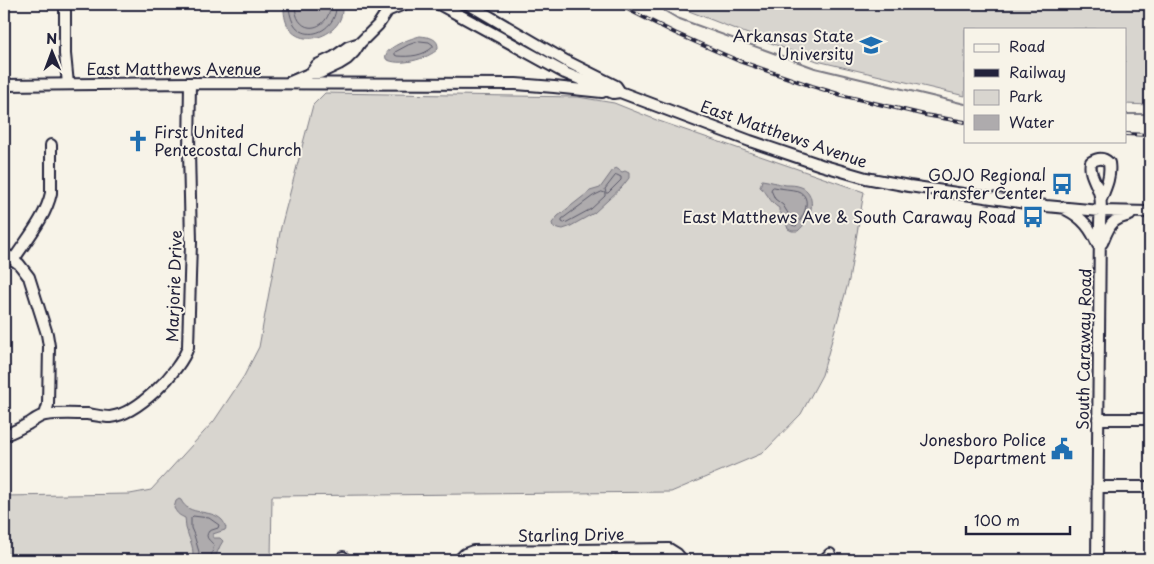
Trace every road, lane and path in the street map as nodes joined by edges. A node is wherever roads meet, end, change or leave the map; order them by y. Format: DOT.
graph roads {
  1 [pos="65,4"];
  2 [pos="404,4"];
  3 [pos="439,4"];
  4 [pos="468,4"];
  5 [pos="390,7"];
  6 [pos="190,83"];
  7 [pos="68,84"];
  8 [pos="285,84"];
  9 [pos="4,85"];
  10 [pos="617,92"];
  11 [pos="51,145"];
  12 [pos="1101,199"];
  13 [pos="1062,208"];
  14 [pos="1100,211"];
  15 [pos="1147,212"];
  16 [pos="1100,248"];
  17 [pos="4,253"];
  18 [pos="14,259"];
  19 [pos="45,415"];
  20 [pos="1098,419"];
  21 [pos="1150,419"];
  22 [pos="4,436"];
  23 [pos="1097,487"];
  24 [pos="1150,487"];
  25 [pos="571,555"];
  26 [pos="461,558"];
  27 [pos="681,558"];
  28 [pos="1096,560"];
  1 -- 7 [label="street"];
  2 -- 5 [label="street"];
  3 -- 10 [label="street"];
  4 -- 10 [label="street"];
  5 -- 8 [label="street, East Matthews Avenue"];
  6 -- 7 [label="street, East Matthews Avenue"];
  6 -- 8 [label="street, East Matthews Avenue"];
  6 -- 19 [label="street, Marjorie Drive"];
  7 -- 9 [label="street, East Matthews Avenue"];
  8 -- 10 [label="street"];
  10 -- 13 [label="street, East Matthews Avenue"];
  11 -- 18 [label="street"];
  12 -- 14 [label="street, South Caraway Road"];
  13 -- 14 [label="street, East Matthews Avenue"];
  13 -- 16 [label="street"];
  14 -- 15 [label="street, East Matthews Avenue"];
  14 -- 16 [label="street, South Caraway Road"];
  15 -- 16 [label="street"];
  16 -- 20 [label="street, South Caraway Road"];
  17 -- 18 [label="street"];
  18 -- 19 [label="street"];
  19 -- 22 [label="street"];
  20 -- 21 [label="street"];
  20 -- 23 [label="street, South Caraway Road"];
  23 -- 24 [label="street"];
  23 -- 28 [label="street, South Caraway Road"];
  25 -- 26 [label="street, Starling Drive"];
  25 -- 27 [label="street, Starling Drive"];
}
